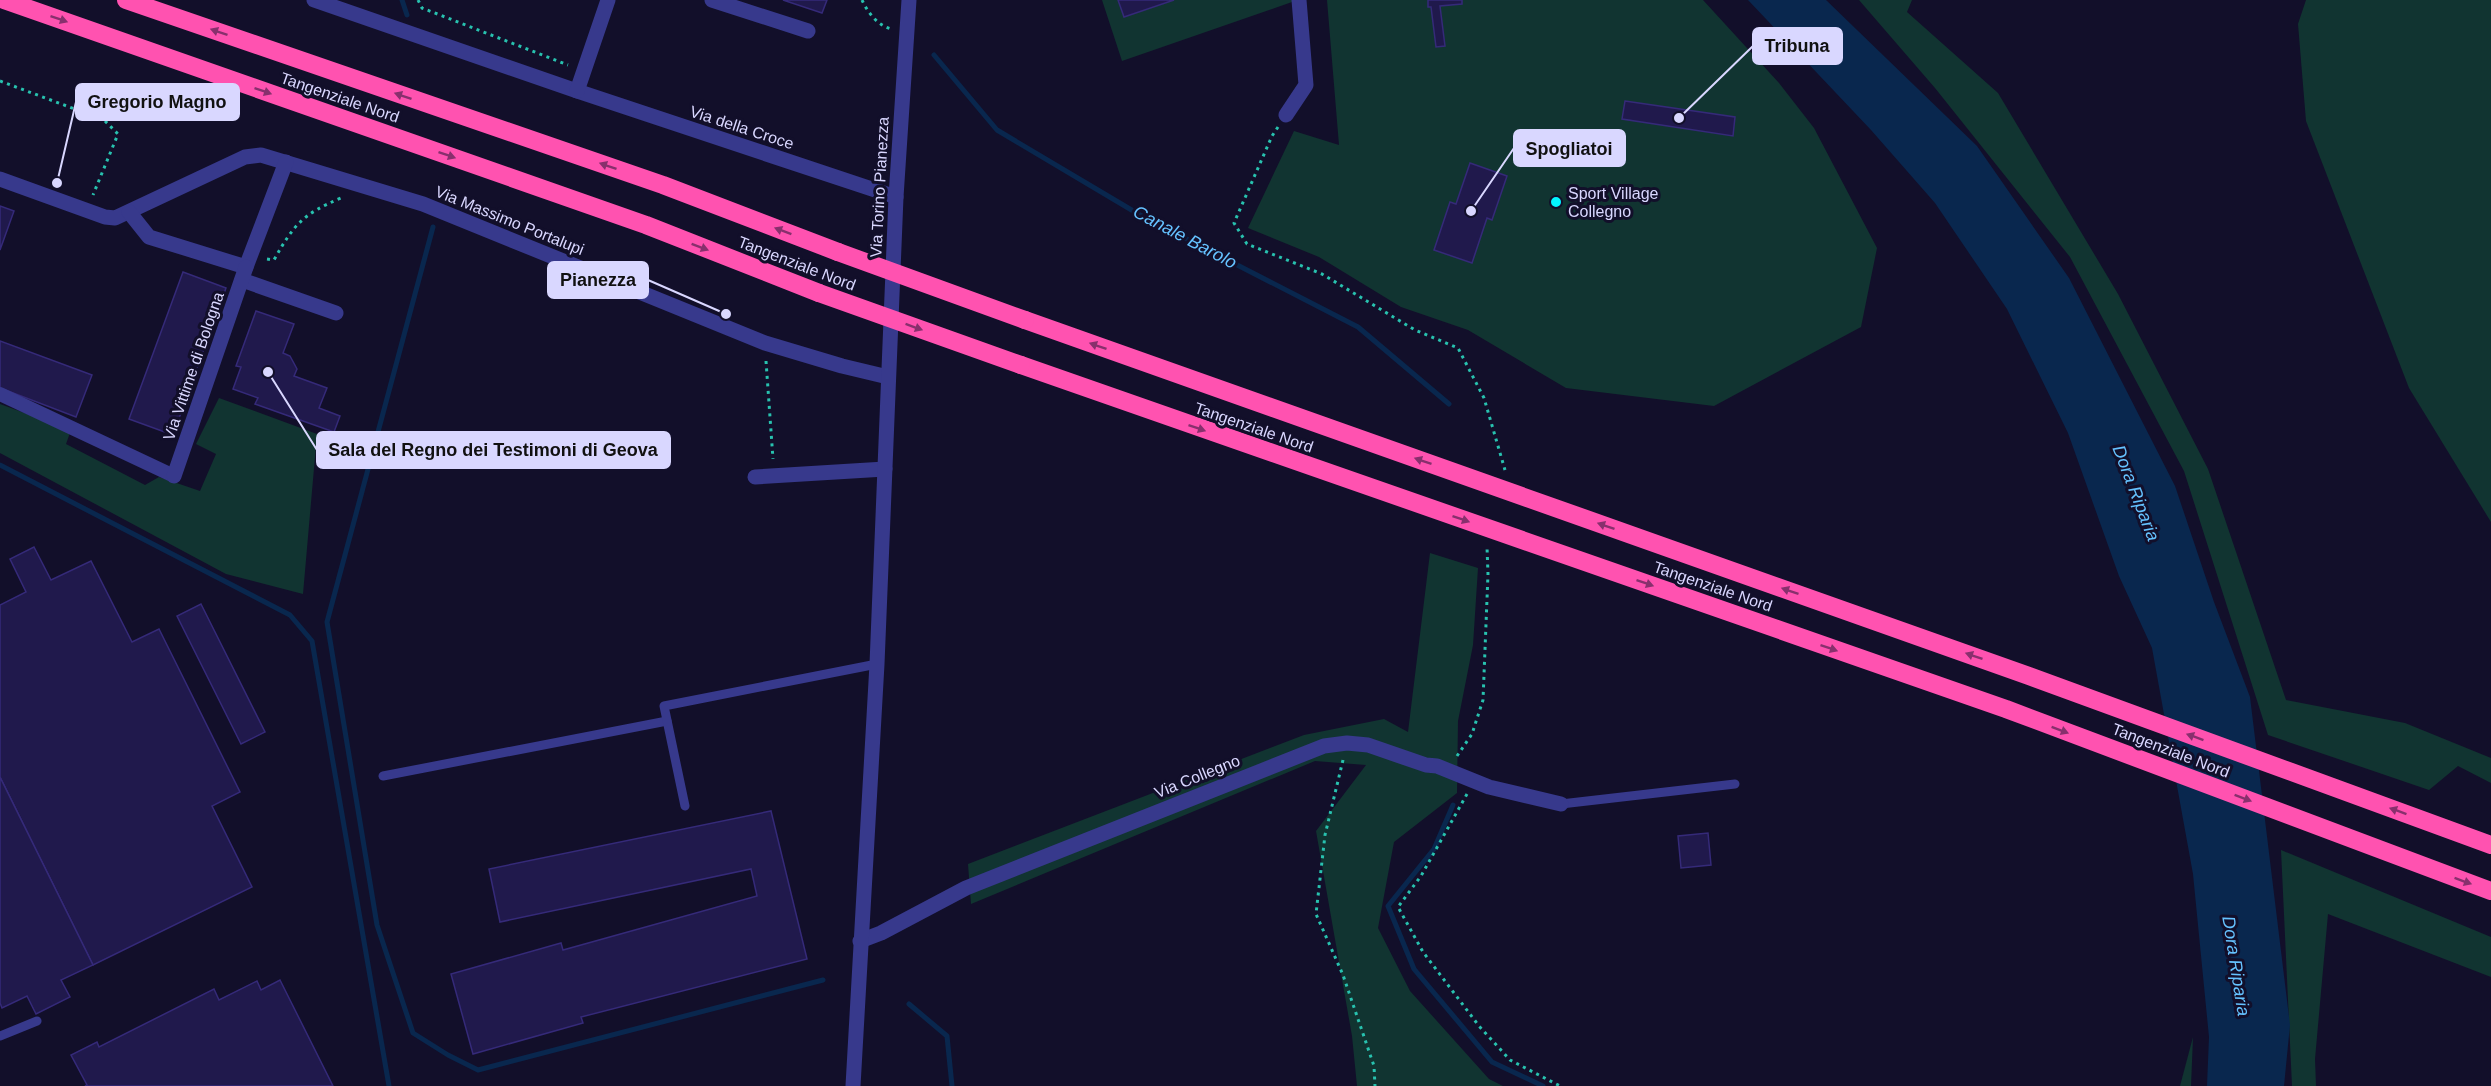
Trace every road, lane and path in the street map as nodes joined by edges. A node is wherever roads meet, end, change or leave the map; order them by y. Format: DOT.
graph roads {
  1 [pos="4,0"];
  2 [pos="126,0"];
  3 [pos="314,0"];
  4 [pos="418,0"];
  5 [pos="608,0"];
  6 [pos="712,0"];
  7 [pos="862,0"];
  8 [pos="909,0"];
  9 [pos="1299,0"];
  10 [pos="894,29"];
  11 [pos="808,31"];
  12 [pos="584,71"];
  13 [pos="0,81"];
  14 [pos="577,91"];
  15 [pos="1286,115"];
  16 [pos="286,162"];
  17 [pos="0,179"];
  18 [pos="344,196"];
  19 [pos="896,197"];
  20 [pos="102,200"];
  21 [pos="129,212"];
  22 [pos="246,268"];
  23 [pos="336,313"];
  24 [pos="765,343"];
  25 [pos="888,377"];
  26 [pos="0,394"];
  27 [pos="885,469"];
  28 [pos="1506,474"];
  29 [pos="774,476"];
  30 [pos="174,477"];
  31 [pos="755,477"];
  32 [pos="1487,541"];
  33 [pos="877,664"];
  34 [pos="667,721"];
  35 [pos="1347,743"];
  36 [pos="1448,770"];
  37 [pos="384,776"];
  38 [pos="1472,780"];
  39 [pos="1735,784"];
  40 [pos="1561,804"];
  41 [pos="685,806"];
  42 [pos="2491,845"];
  43 [pos="2491,891"];
  44 [pos="860,941"];
  45 [pos="37,1021"];
  46 [pos="0,1036"];
  47 [pos="852,1086"];
  48 [pos="1375,1086"];
  49 [pos="1560,1086"];
  1 -- 43 [label="highway, Tangenziale Nord, one-way, bridge"];
  42 -- 2 [label="highway, Tangenziale Nord, one-way, bridge"];
  3 -- 14 [label="street, Via della Croce"];
  4 -- 12 [label="path"];
  5 -- 12 [label="street"];
  6 -- 11 [label="street"];
  7 -- 10 [label="path"];
  8 -- 19 [label="street, Via Torino Pianezza"];
  9 -- 15 [label="street"];
  12 -- 14 [label="street"];
  13 -- 20 [label="path"];
  14 -- 19 [label="street, Via della Croce"];
  15 -- 28 [label="path"];
  16 -- 21 [label="street, Via Massimo Portalupi"];
  16 -- 22 [label="street"];
  16 -- 24 [label="street, Via Massimo Portalupi"];
  17 -- 21 [label="street, Via Massimo Portalupi"];
  18 -- 22 [label="path"];
  19 -- 25 [label="street, Via Torino Pianezza"];
  21 -- 22 [label="street"];
  22 -- 23 [label="street"];
  22 -- 30 [label="street, Via Vittime di Bologna"];
  24 -- 25 [label="street, Via Massimo Portalupi"];
  24 -- 29 [label="path"];
  25 -- 27 [label="street"];
  26 -- 30 [label="street"];
  27 -- 29 [label="street"];
  27 -- 33 [label="street"];
  29 -- 31 [label="street"];
  32 -- 36 [label="path"];
  33 -- 34 [label="lane"];
  33 -- 44 [label="street"];
  34 -- 37 [label="lane"];
  34 -- 41 [label="lane"];
  35 -- 36 [label="street, Via Collegno"];
  35 -- 44 [label="street, Via Collegno"];
  35 -- 48 [label="path"];
  36 -- 38 [label="street, Via Collegno"];
  38 -- 40 [label="street, Via Collegno"];
  38 -- 49 [label="path"];
  39 -- 40 [label="lane"];
  44 -- 47 [label="street"];
  45 -- 46 [label="lane"];
}
